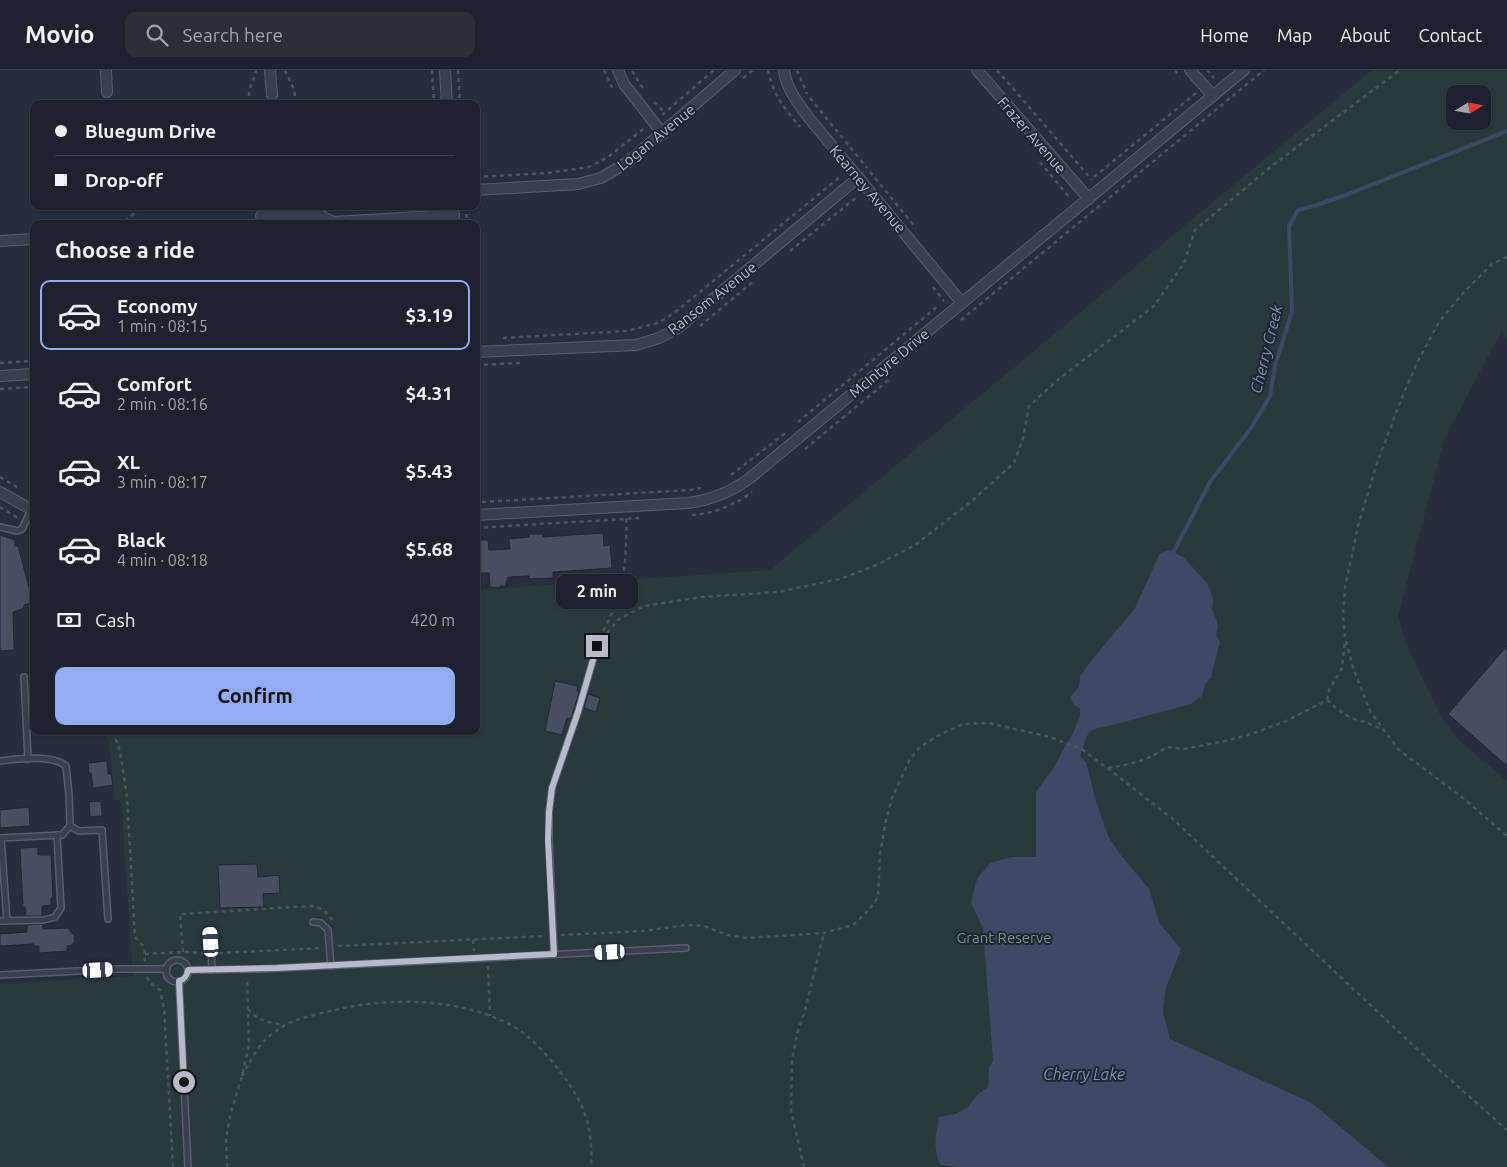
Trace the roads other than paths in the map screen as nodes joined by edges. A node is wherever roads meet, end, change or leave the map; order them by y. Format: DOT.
graph roads {
  1 [pos="106,70"];
  2 [pos="270,70"];
  3 [pos="445,70"];
  4 [pos="618,70"];
  5 [pos="735,70"];
  6 [pos="784,70"];
  7 [pos="977,70"];
  8 [pos="1190,70"];
  9 [pos="1244,70"];
  10 [pos="107,92"];
  11 [pos="272,95"];
  12 [pos="1213,96"];
  13 [pos="447,100"];
  14 [pos="663,134"];
  15 [pos="860,177"];
  16 [pos="480,190"];
  17 [pos="1089,199"];
  18 [pos="454,215"];
  19 [pos="261,216"];
  20 [pos="329,220"];
  21 [pos="368,220"];
  22 [pos="30,239"];
  23 [pos="0,241"];
  24 [pos="962,303"];
  25 [pos="480,352"];
  26 [pos="30,374"];
  27 [pos="0,376"];
  28 [pos="0,492"];
  29 [pos="30,509"];
  30 [pos="30,515"];
  31 [pos="480,515"];
  32 [pos="0,527"];
  33 [pos="597,646"];
  34 [pos="24,677"];
  35 [pos="28,759"];
  36 [pos="0,761"];
  37 [pos="70,826"];
  38 [pos="57,835"];
  39 [pos="1,838"];
  40 [pos="108,919"];
  41 [pos="7,921"];
  42 [pos="0,922"];
  43 [pos="313,922"];
  44 [pos="210,931"];
  45 [pos="686,948"];
  46 [pos="554,954"];
  47 [pos="331,966"];
  48 [pos="167,969"];
  49 [pos="188,970"];
  50 [pos="212,970"];
  51 [pos="0,975"];
  52 [pos="179,981"];
  53 [pos="188,1167"];
  1 -- 10 [label="street"];
  2 -- 11 [label="street"];
  3 -- 13 [label="street"];
  4 -- 14 [label="street"];
  5 -- 14 [label="street, Logan Avenue"];
  6 -- 15 [label="street, Kearney Avenue"];
  7 -- 17 [label="street, Frazer Avenue"];
  8 -- 12 [label="street"];
  9 -- 12 [label="street, McIntyre Drive"];
  12 -- 17 [label="street, McIntyre Drive"];
  14 -- 16 [label="street, Logan Avenue"];
  15 -- 24 [label="street, Kearney Avenue"];
  15 -- 25 [label="street, Ransom Avenue"];
  17 -- 24 [label="street, McIntyre Drive"];
  18 -- 21 [label="street"];
  19 -- 20 [label="street"];
  22 -- 23 [label="street"];
  24 -- 31 [label="street, McIntyre Drive"];
  26 -- 27 [label="street"];
  28 -- 29 [label="street"];
  30 -- 32 [label="lane"];
  33 -- 46 [label="lane"];
  34 -- 35 [label="lane"];
  35 -- 36 [label="lane"];
  35 -- 37 [label="lane"];
  37 -- 38 [label="lane"];
  37 -- 40 [label="lane"];
  38 -- 39 [label="lane"];
  38 -- 41 [label="lane"];
  39 -- 41 [label="lane"];
  41 -- 42 [label="lane"];
  43 -- 47 [label="lane"];
  44 -- 50 [label="lane"];
  45 -- 46 [label="lane"];
  46 -- 47 [label="lane"];
  47 -- 50 [label="lane"];
  48 -- 49 [label="lane"];
  48 -- 51 [label="lane"];
  48 -- 52 [label="lane"];
  49 -- 50 [label="lane"];
  49 -- 52 [label="lane"];
  52 -- 53 [label="lane"];
}
